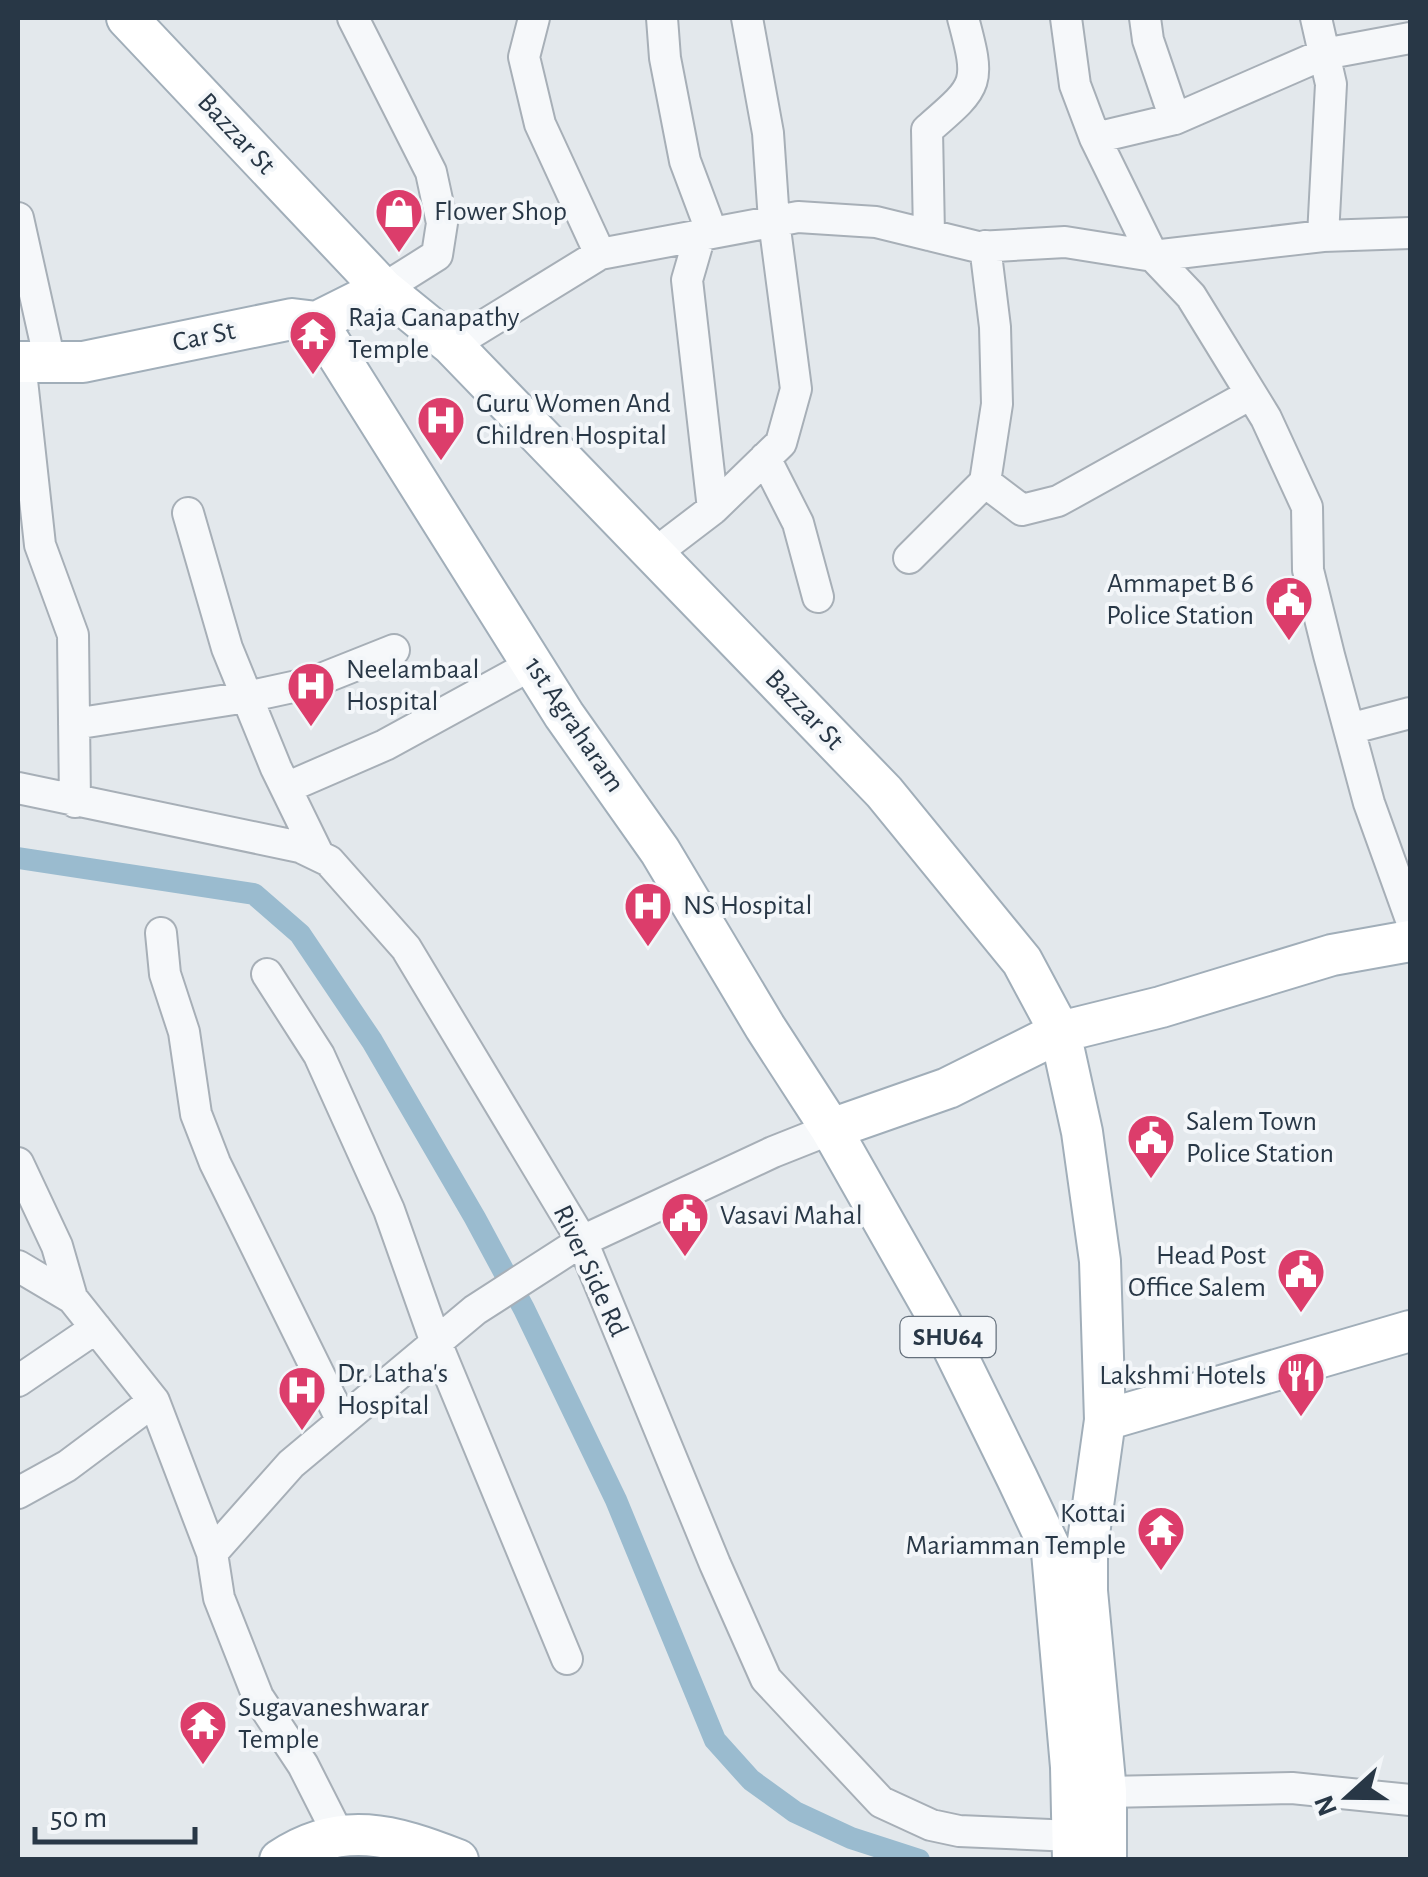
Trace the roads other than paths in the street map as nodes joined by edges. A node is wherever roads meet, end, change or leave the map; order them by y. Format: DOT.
graph roads {
  1 [pos="127,18"];
  2 [pos="353,18"];
  3 [pos="534,18"];
  4 [pos="662,18"];
  5 [pos="747,18"];
  6 [pos="962,18"];
  7 [pos="1066,18"];
  8 [pos="1144,18"];
  9 [pos="1316,18"];
  10 [pos="1410,38"];
  11 [pos="1324,54"];
  12 [pos="1176,120"];
  13 [pos="1095,138"];
  14 [pos="18,218"];
  15 [pos="774,221"];
  16 [pos="1410,233"];
  17 [pos="706,234"];
  18 [pos="930,235"];
  19 [pos="1323,236"];
  20 [pos="985,246"];
  21 [pos="600,254"];
  22 [pos="1153,256"];
  23 [pos="382,289"];
  24 [pos="317,322"];
  25 [pos="452,344"];
  26 [pos="29,362"];
  27 [pos="1252,394"];
  28 [pos="765,458"];
  29 [pos="985,482"];
  30 [pos="713,509"];
  31 [pos="188,513"];
  32 [pos="654,554"];
  33 [pos="909,558"];
  34 [pos="818,597"];
  35 [pos="394,650"];
  36 [pos="533,664"];
  37 [pos="247,698"];
  38 [pos="1410,713"];
  39 [pos="74,724"];
  40 [pos="1349,729"];
  41 [pos="18,788"];
  42 [pos="286,788"];
  43 [pos="76,802"];
  44 [pos="319,856"];
  45 [pos="1410,918"];
  46 [pos="161,933"];
  47 [pos="1410,942"];
  48 [pos="267,974"];
  49 [pos="1060,1032"];
  50 [pos="831,1129"];
  51 [pos="18,1163"];
  52 [pos="582,1240"];
  53 [pos="18,1266"];
  54 [pos="72,1298"];
  55 [pos="96,1328"];
  56 [pos="1410,1331"];
  57 [pos="436,1340"];
  58 [pos="18,1381"];
  59 [pos="154,1402"];
  60 [pos="341,1420"];
  61 [pos="1105,1420"];
  62 [pos="18,1493"];
  63 [pos="1069,1550"];
  64 [pos="212,1553"];
  65 [pos="567,1659"];
  66 [pos="1410,1800"];
  67 [pos="1086,1821"];
  68 [pos="332,1842"];
  69 [pos="280,1860"];
  70 [pos="458,1860"];
  71 [pos="1106,1860"];
  1 -- 23 [label="main road, Bazzar St"];
  2 -- 23 [label="street"];
  3 -- 21 [label="street"];
  4 -- 17 [label="street"];
  5 -- 15 [label="street"];
  6 -- 18 [label="street"];
  7 -- 13 [label="street"];
  8 -- 12 [label="street"];
  9 -- 11 [label="street"];
  10 -- 11 [label="street"];
  11 -- 12 [label="street"];
  11 -- 19 [label="street"];
  12 -- 13 [label="street"];
  13 -- 22 [label="street"];
  14 -- 26 [label="street"];
  15 -- 17 [label="street"];
  15 -- 18 [label="street"];
  15 -- 28 [label="street"];
  16 -- 19 [label="street"];
  17 -- 21 [label="street"];
  17 -- 30 [label="street"];
  18 -- 20 [label="street"];
  19 -- 22 [label="street"];
  20 -- 22 [label="street"];
  20 -- 29 [label="street"];
  21 -- 25 [label="street"];
  22 -- 27 [label="street"];
  23 -- 24 [label="main road, Car St"];
  23 -- 25 [label="main road, Bazzar St"];
  24 -- 26 [label="main road, Car St"];
  24 -- 36 [label="main road, 1st Agraharam"];
  25 -- 32 [label="main road, Bazzar St"];
  26 -- 39 [label="street"];
  27 -- 29 [label="street"];
  27 -- 40 [label="street"];
  28 -- 30 [label="street"];
  28 -- 34 [label="street"];
  29 -- 33 [label="street"];
  30 -- 32 [label="street"];
  31 -- 37 [label="street"];
  32 -- 49 [label="main road, Bazzar St"];
  35 -- 37 [label="street"];
  36 -- 42 [label="street"];
  36 -- 50 [label="main road, 1st Agraharam"];
  37 -- 39 [label="street"];
  37 -- 42 [label="street"];
  38 -- 40 [label="street"];
  39 -- 43 [label="street"];
  40 -- 45 [label="street"];
  41 -- 43 [label="street, River Side Rd"];
  42 -- 44 [label="street"];
  43 -- 44 [label="street, River Side Rd"];
  44 -- 52 [label="street, River Side Rd"];
  46 -- 60 [label="street"];
  47 -- 49 [label="main road"];
  48 -- 57 [label="street"];
  49 -- 50 [label="main road"];
  49 -- 61 [label="main road, Bazzar St"];
  50 -- 52 [label="street"];
  50 -- 63 [label="main road, SHU64"];
  51 -- 54 [label="street"];
  52 -- 57 [label="street"];
  52 -- 67 [label="street, River Side Rd"];
  53 -- 54 [label="street"];
  54 -- 55 [label="street"];
  55 -- 58 [label="street"];
  55 -- 59 [label="street"];
  56 -- 61 [label="main road"];
  57 -- 60 [label="street"];
  57 -- 65 [label="street"];
  59 -- 62 [label="street"];
  59 -- 64 [label="street"];
  60 -- 64 [label="street"];
  61 -- 63 [label="main road, Bazzar St"];
  63 -- 67 [label="main road, SHU64"];
  64 -- 68 [label="street"];
  66 -- 67 [label="street, River Side Rd"];
  67 -- 71 [label="main road, SHU64"];
  68 -- 69 [label="main road"];
  68 -- 70 [label="main road"];
}
